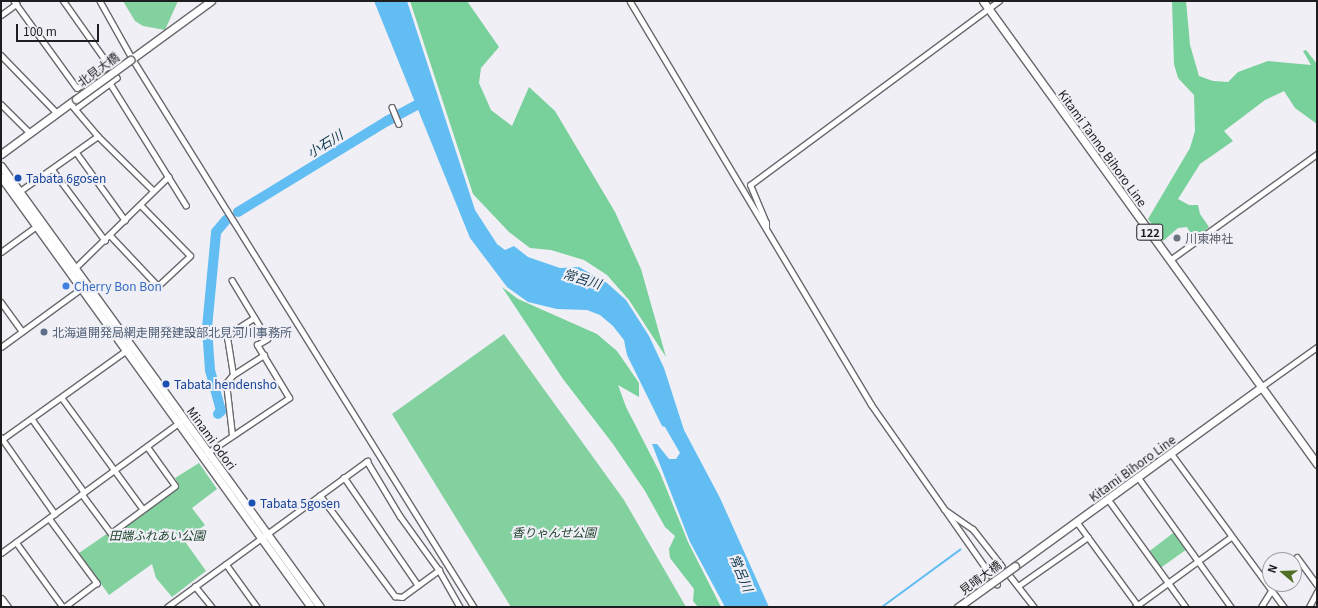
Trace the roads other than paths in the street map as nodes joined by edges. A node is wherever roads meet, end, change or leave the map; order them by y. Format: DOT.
graph roads {
  1 [pos="63,1"];
  2 [pos="100,1"];
  3 [pos="211,1"];
  4 [pos="630,1"];
  5 [pos="983,1"];
  6 [pos="999,1"];
  7 [pos="15,2"];
  8 [pos="988,9"];
  9 [pos="1,15"];
  10 [pos="1,55"];
  11 [pos="132,58"];
  12 [pos="109,66"];
  13 [pos="110,83"];
  14 [pos="1,104"];
  15 [pos="74,104"];
  16 [pos="392,107"];
  17 [pos="57,113"];
  18 [pos="399,124"];
  19 [pos="29,132"];
  20 [pos="98,136"];
  21 [pos="76,152"];
  22 [pos="1,154"];
  23 [pos="1317,154"];
  24 [pos="1,166"];
  25 [pos="52,169"];
  26 [pos="1,177"];
  27 [pos="168,177"];
  28 [pos="20,191"];
  29 [pos="154,191"];
  30 [pos="140,205"];
  31 [pos="186,205"];
  32 [pos="125,220"];
  33 [pos="40,224"];
  34 [pos="766,229"];
  35 [pos="110,234"];
  36 [pos="105,240"];
  37 [pos="1,252"];
  38 [pos="1170,260"];
  39 [pos="73,270"];
  40 [pos="232,281"];
  41 [pos="85,286"];
  42 [pos="1,302"];
  43 [pos="254,318"];
  44 [pos="22,331"];
  45 [pos="1,347"];
  46 [pos="1317,347"];
  47 [pos="129,348"];
  48 [pos="264,355"];
  49 [pos="233,375"];
  50 [pos="1261,387"];
  51 [pos="62,398"];
  52 [pos="32,418"];
  53 [pos="181,421"];
  54 [pos="232,435"];
  55 [pos="2,439"];
  56 [pos="147,447"];
  57 [pos="1171,453"];
  58 [pos="205,454"];
  59 [pos="1316,462"];
  60 [pos="114,470"];
  61 [pos="344,477"];
  62 [pos="1138,477"];
  63 [pos="83,493"];
  64 [pos="320,495"];
  65 [pos="1108,499"];
  66 [pos="143,509"];
  67 [pos="943,509"];
  68 [pos="55,514"];
  69 [pos="49,518"];
  70 [pos="1077,522"];
  71 [pos="264,536"];
  72 [pos="1088,537"];
  73 [pos="1231,537"];
  74 [pos="16,542"];
  75 [pos="1,553"];
  76 [pos="1200,560"];
  77 [pos="226,564"];
  78 [pos="1302,564"];
  79 [pos="1002,566"];
  80 [pos="1015,566"];
  81 [pos="439,570"];
  82 [pos="1010,576"];
  83 [pos="1262,579"];
  84 [pos="1168,582"];
  85 [pos="997,584"];
  86 [pos="418,585"];
  87 [pos="1317,585"];
  88 [pos="195,586"];
  89 [pos="1018,586"];
  90 [pos="1270,592"];
  91 [pos="1272,592"];
  92 [pos="1317,592"];
  93 [pos="1,599"];
  94 [pos="1137,606"];
  95 [pos="7,607"];
  96 [pos="64,607"];
  97 [pos="167,607"];
  98 [pos="212,607"];
  99 [pos="257,607"];
  100 [pos="311,607"];
  101 [pos="320,607"];
  102 [pos="460,607"];
  103 [pos="474,607"];
  104 [pos="958,607"];
  105 [pos="1034,607"];
  106 [pos="1186,607"];
  107 [pos="1231,607"];
  108 [pos="1261,607"];
  109 [pos="1284,607"];
  110 [pos="1309,607"];
  1 -- 12 [label="street"];
  2 -- 11 [label="street"];
  3 -- 11 [label="street, 北見大橋"];
  4 -- 34 [label="street"];
  5 -- 8 [label="street, Kitami Tanno Bihoro Line / 122"];
  6 -- 8 [label="street"];
  7 -- 9 [label="street"];
  7 -- 12 [label="street"];
  8 -- 34 [label="street"];
  8 -- 38 [label="street, Kitami Tanno Bihoro Line / 122"];
  10 -- 17 [label="street"];
  11 -- 15 [label="street, 北見大橋, bridge"];
  11 -- 103 [label="street"];
  12 -- 13 [label="street"];
  13 -- 15 [label="street"];
  13 -- 27 [label="street"];
  14 -- 19 [label="street"];
  15 -- 17 [label="street, 北見大橋"];
  15 -- 20 [label="street"];
  16 -- 18 [label="street"];
  17 -- 19 [label="street, 北見大橋"];
  19 -- 22 [label="street, 北見大橋"];
  20 -- 21 [label="street"];
  20 -- 29 [label="street"];
  21 -- 25 [label="street"];
  21 -- 32 [label="street"];
  23 -- 38 [label="street"];
  24 -- 28 [label="street, Minami odori"];
  25 -- 28 [label="street"];
  25 -- 36 [label="street"];
  26 -- 33 [label="street, Minami odori"];
  27 -- 29 [label="street"];
  27 -- 31 [label="street"];
  28 -- 33 [label="street, Minami odori"];
  29 -- 30 [label="street"];
  30 -- 32 [label="street"];
  30 -- 35 [label="street"];
  32 -- 35 [label="street"];
  33 -- 37 [label="street"];
  33 -- 39 [label="street, Minami odori"];
  34 -- 67 [label="street"];
  35 -- 36 [label="street"];
  36 -- 39 [label="street"];
  38 -- 50 [label="street, Kitami Tanno Bihoro Line / 122"];
  39 -- 41 [label="street, Minami odori"];
  40 -- 43 [label="street"];
  41 -- 44 [label="street"];
  41 -- 47 [label="street, Minami odori"];
  42 -- 44 [label="street"];
  43 -- 48 [label="street"];
  43 -- 49 [label="street"];
  44 -- 45 [label="street"];
  46 -- 50 [label="street"];
  47 -- 51 [label="street"];
  47 -- 53 [label="street, Minami odori"];
  48 -- 49 [label="street"];
  48 -- 54 [label="street"];
  49 -- 54 [label="street"];
  50 -- 57 [label="street, Kitami Bihoro Line"];
  50 -- 59 [label="street, Kitami Tanno Bihoro Line / 122"];
  51 -- 52 [label="street"];
  51 -- 60 [label="street"];
  52 -- 55 [label="street"];
  52 -- 63 [label="street"];
  53 -- 56 [label="street"];
  53 -- 58 [label="street, Minami odori"];
  54 -- 58 [label="street"];
  55 -- 68 [label="street"];
  56 -- 60 [label="street"];
  56 -- 66 [label="street"];
  57 -- 62 [label="street, Kitami Bihoro Line"];
  57 -- 73 [label="street"];
  58 -- 71 [label="street, Minami odori"];
  60 -- 63 [label="street"];
  60 -- 66 [label="street"];
  61 -- 64 [label="street"];
  61 -- 81 [label="street"];
  61 -- 86 [label="street"];
  62 -- 65 [label="street, Kitami Bihoro Line"];
  62 -- 76 [label="street"];
  63 -- 66 [label="street"];
  63 -- 68 [label="street"];
  64 -- 71 [label="street"];
  64 -- 86 [label="street"];
  65 -- 70 [label="street, Kitami Bihoro Line"];
  65 -- 84 [label="street"];
  67 -- 79 [label="street"];
  67 -- 85 [label="street"];
  68 -- 69 [label="street"];
  69 -- 74 [label="street"];
  69 -- 96 [label="street"];
  70 -- 72 [label="street"];
  70 -- 80 [label="street, Kitami Bihoro Line"];
  71 -- 77 [label="street"];
  71 -- 100 [label="street, Minami odori"];
  71 -- 101 [label="street, Minami odori"];
  72 -- 89 [label="street"];
  72 -- 94 [label="street"];
  73 -- 76 [label="street"];
  73 -- 83 [label="street"];
  74 -- 75 [label="street"];
  74 -- 96 [label="street"];
  76 -- 84 [label="street"];
  76 -- 107 [label="street"];
  77 -- 88 [label="street"];
  77 -- 99 [label="street"];
  78 -- 87 [label="street"];
  80 -- 104 [label="street, 見晴大橋, bridge"];
  81 -- 86 [label="street"];
  81 -- 102 [label="street"];
  82 -- 89 [label="street"];
  84 -- 94 [label="street"];
  84 -- 106 [label="street"];
  88 -- 97 [label="street"];
  88 -- 98 [label="street"];
  89 -- 105 [label="street"];
  90 -- 108 [label="street"];
  91 -- 109 [label="street"];
  92 -- 110 [label="street"];
  93 -- 95 [label="street"];
}
